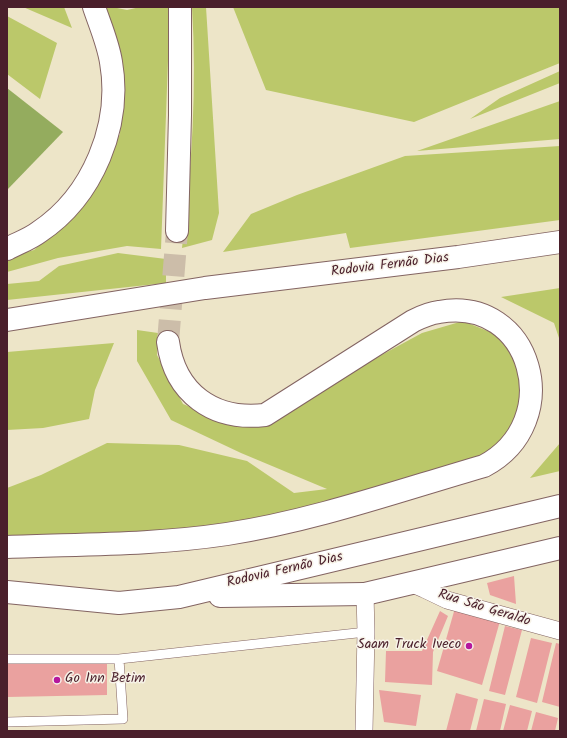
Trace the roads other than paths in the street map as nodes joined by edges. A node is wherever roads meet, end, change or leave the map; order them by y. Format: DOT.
graph roads {
  1 [pos="94,7"];
  2 [pos="180,7"];
  3 [pos="177,231"];
  4 [pos="560,242"];
  5 [pos="7,248"];
  6 [pos="7,320"];
  7 [pos="168,342"];
  8 [pos="560,506"];
  9 [pos="7,547"];
  10 [pos="560,548"];
  11 [pos="410,583"];
  12 [pos="7,592"];
  13 [pos="365,594"];
  14 [pos="179,597"];
  15 [pos="119,603"];
  16 [pos="7,605"];
  17 [pos="560,631"];
  18 [pos="366,632"];
  19 [pos="7,659"];
  20 [pos="119,659"];
  21 [pos="7,722"];
  22 [pos="364,731"];
  1 -- 5 [label="main road"];
  2 -- 3 [label="main road"];
  4 -- 6 [label="main road, Rodovia Fernão Dias"];
  7 -- 9 [label="main road"];
  8 -- 14 [label="main road, Rodovia Fernão Dias"];
  10 -- 11 [label="main road"];
  11 -- 13 [label="main road"];
  11 -- 17 [label="street, Rua São Geraldo"];
  12 -- 15 [label="main road, Rodovia Fernão Dias"];
  13 -- 14 [label="main road"];
  13 -- 18 [label="street"];
  14 -- 15 [label="main road, Rodovia Fernão Dias"];
  15 -- 16 [label="main road"];
  18 -- 20 [label="lane"];
  18 -- 22 [label="street"];
  19 -- 20 [label="lane"];
  20 -- 21 [label="lane"];
}
